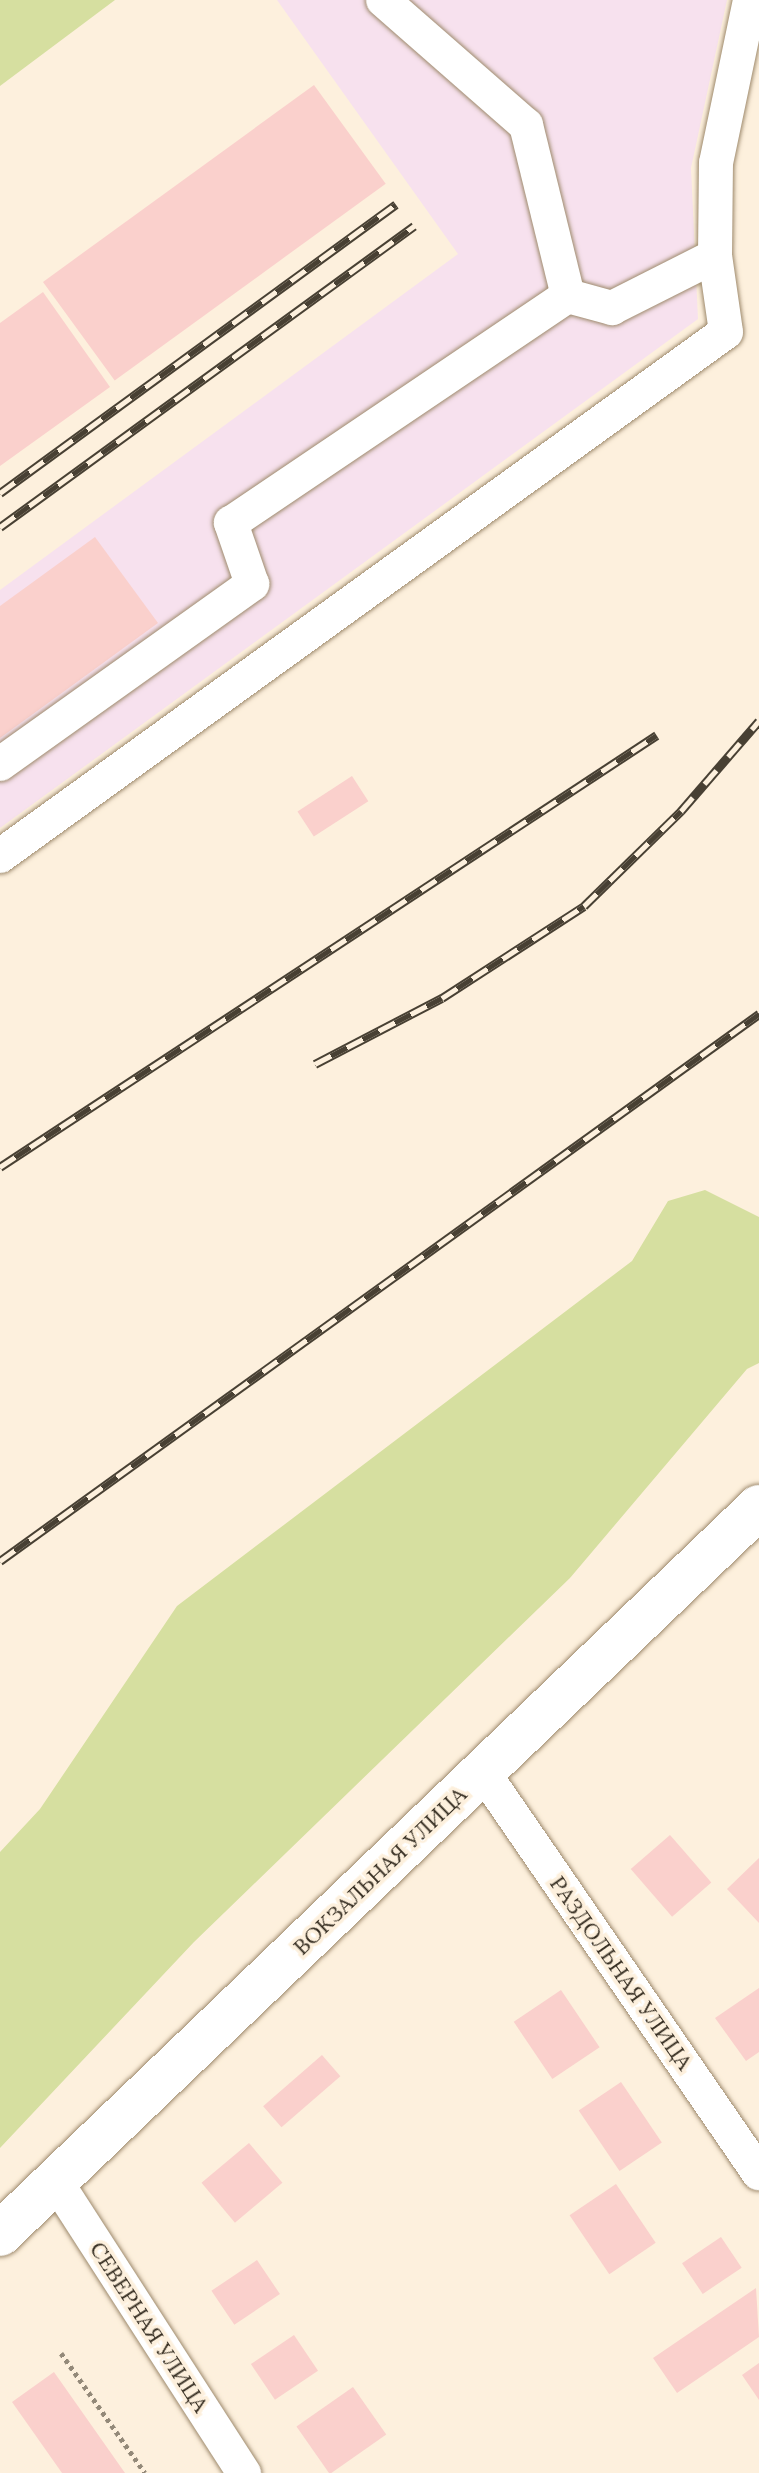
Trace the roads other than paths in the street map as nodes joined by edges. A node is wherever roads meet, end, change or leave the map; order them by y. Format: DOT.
graph roads {
  1 [pos="383,0"];
  2 [pos="750,0"];
  3 [pos="715,256"];
  4 [pos="568,296"];
  5 [pos="0,764"];
  6 [pos="0,856"];
  7 [pos="759,1507"];
  8 [pos="483,1772"];
  9 [pos="759,2173"];
  10 [pos="55,2180"];
  11 [pos="0,2234"];
  12 [pos="244,2473"];
  1 -- 4 [label="street"];
  2 -- 3 [label="street"];
  3 -- 4 [label="street"];
  3 -- 6 [label="street"];
  4 -- 5 [label="street"];
  7 -- 8 [label="main road, ВОКЗАЛЬНАЯ УЛИЦА"];
  8 -- 9 [label="street, РАЗДОЛЬНАЯ УЛИЦА"];
  8 -- 10 [label="main road, ВОКЗАЛЬНАЯ УЛИЦА"];
  10 -- 11 [label="main road, ВОКЗАЛЬНАЯ УЛИЦА"];
  10 -- 12 [label="street, СЕВЕРНАЯ УЛИЦА"];
}
